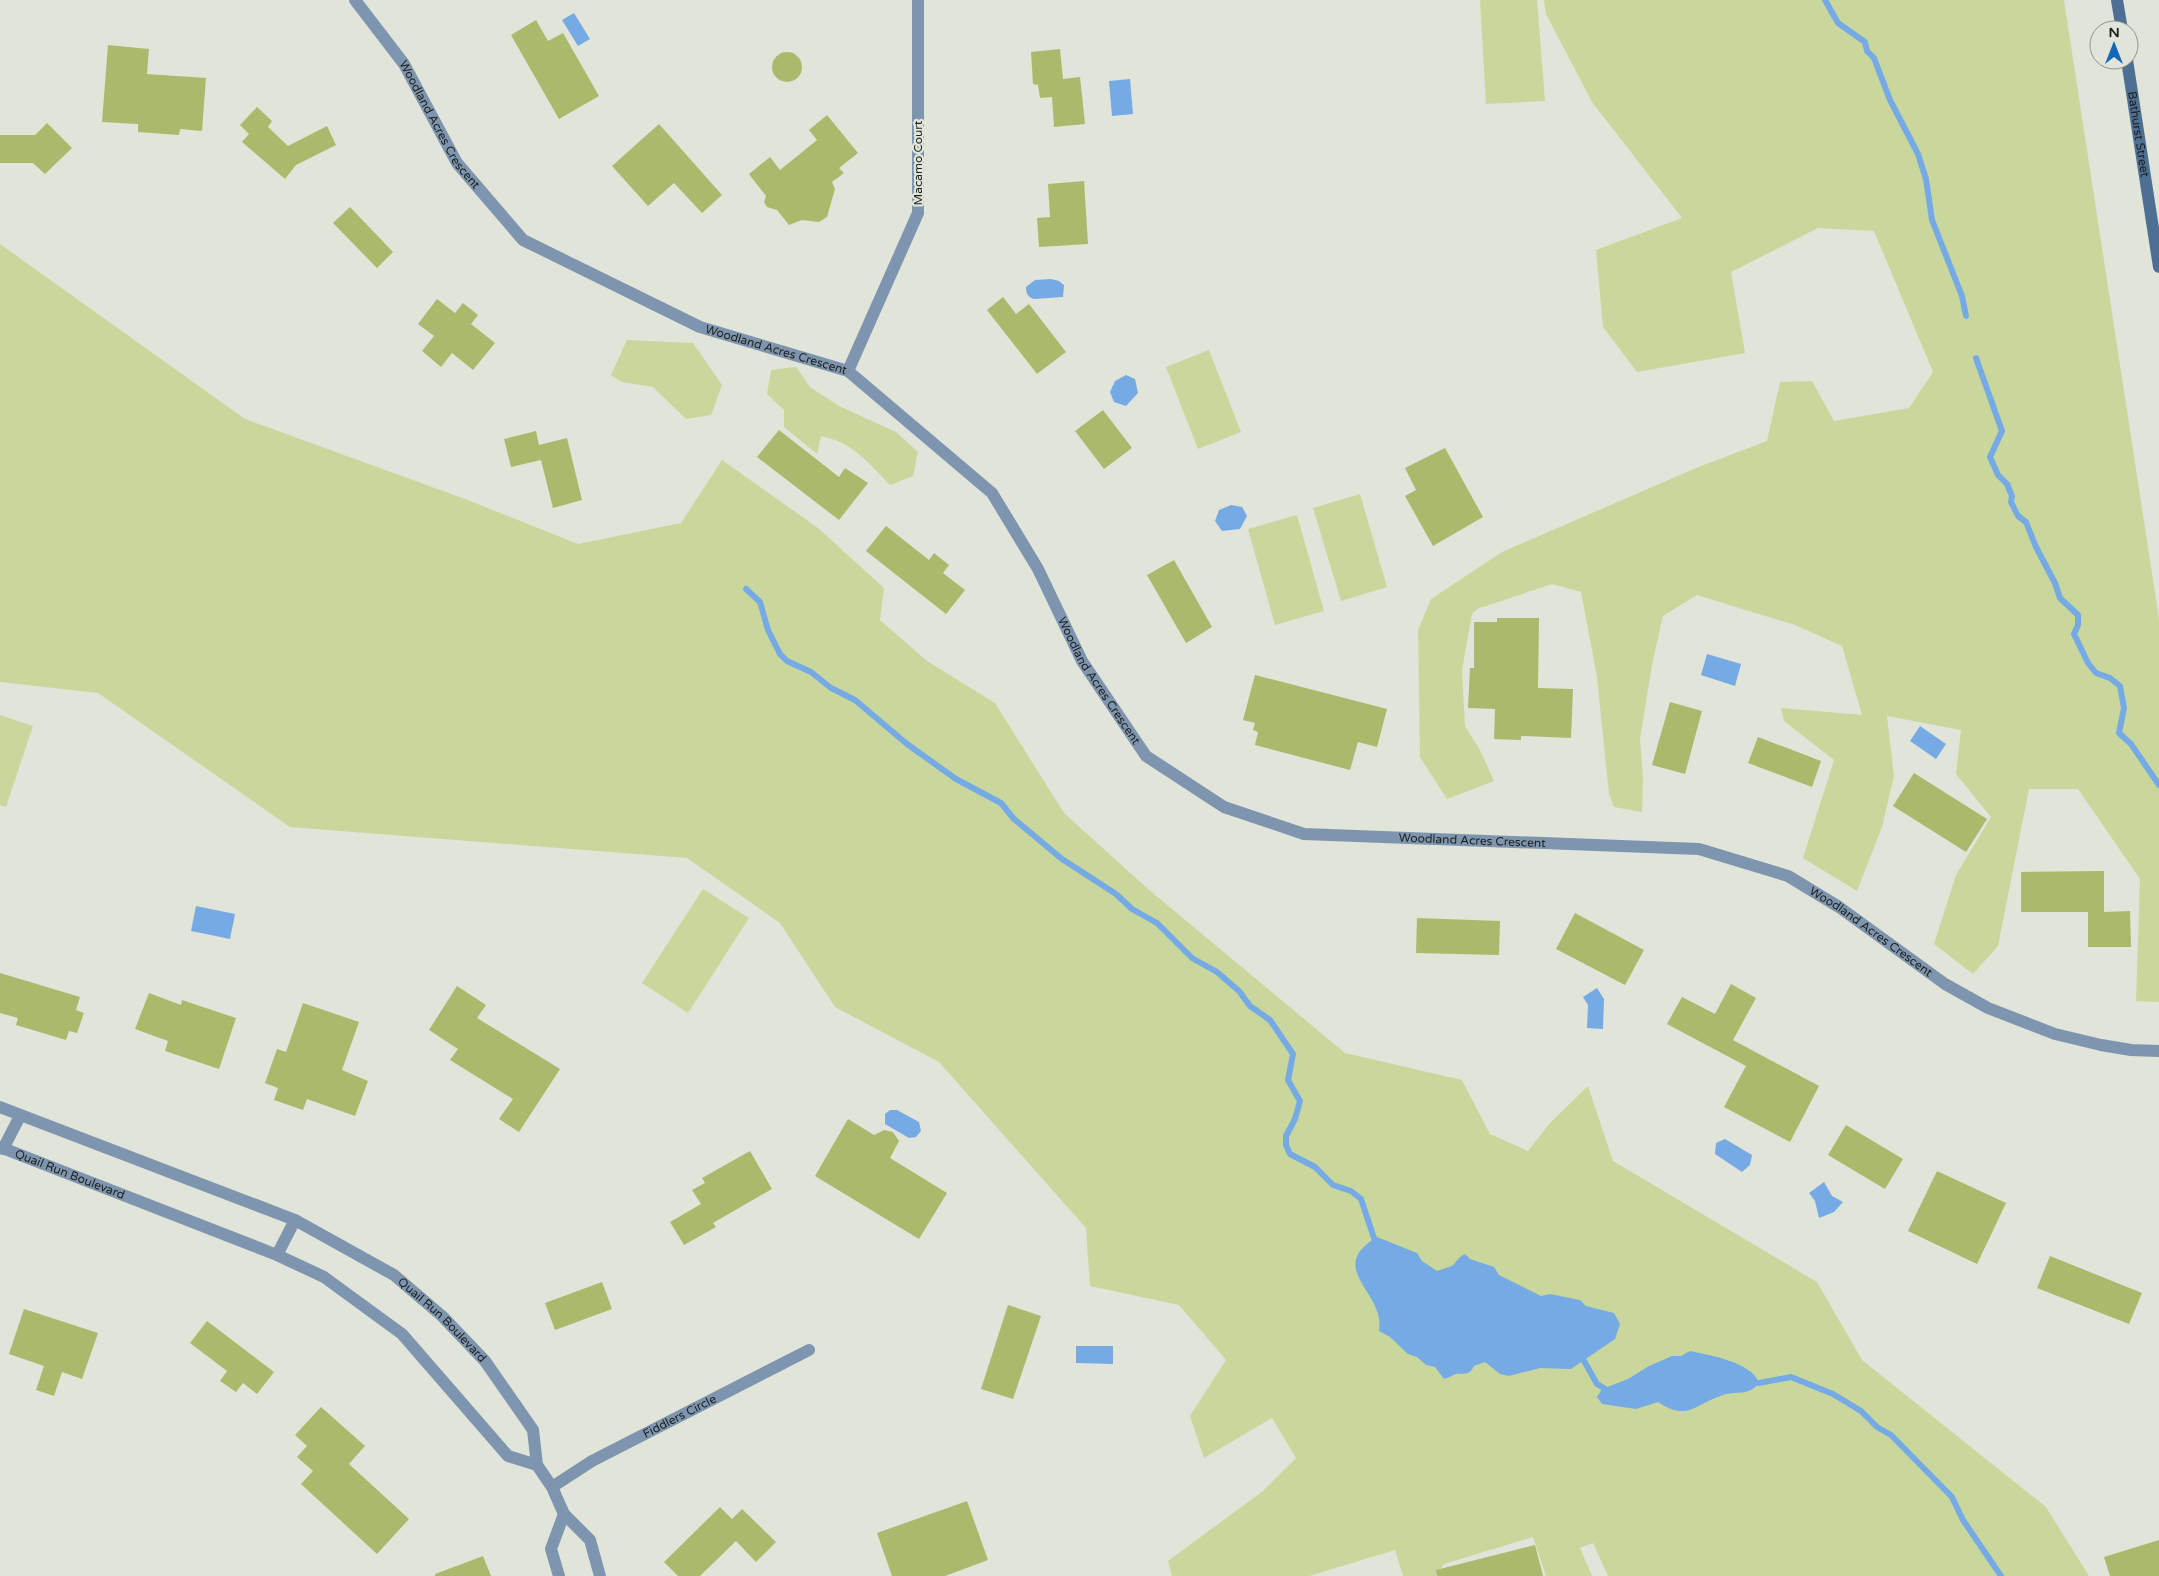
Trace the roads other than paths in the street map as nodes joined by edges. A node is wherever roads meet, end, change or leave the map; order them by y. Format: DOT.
graph roads {
  1 [pos="355,0"];
  2 [pos="918,0"];
  3 [pos="2117,0"];
  4 [pos="2120,20"];
  5 [pos="2129,70"];
  6 [pos="2159,267"];
  7 [pos="848,371"];
  8 [pos="2159,1051"];
  9 [pos="0,1107"];
  10 [pos="20,1116"];
  11 [pos="2,1148"];
  12 [pos="296,1220"];
  13 [pos="277,1255"];
  14 [pos="809,1350"];
  15 [pos="537,1465"];
  16 [pos="552,1486"];
  17 [pos="564,1514"];
  18 [pos="559,1576"];
  19 [pos="600,1576"];
  1 -- 7 [label="street, Woodland Acres Crescent"];
  2 -- 7 [label="street, Macamo Court"];
  3 -- 4 [label="main road"];
  5 -- 6 [label="main road, Bathurst Street"];
  7 -- 8 [label="street, Woodland Acres Crescent"];
  9 -- 10 [label="street, Quail Run Boulevard"];
  10 -- 11 [label="street, Quail Run Boulevard"];
  10 -- 12 [label="street, Quail Run Boulevard"];
  11 -- 13 [label="street, Quail Run Boulevard"];
  12 -- 13 [label="street"];
  12 -- 15 [label="street, Quail Run Boulevard"];
  13 -- 15 [label="street, Quail Run Boulevard"];
  14 -- 16 [label="street, Fiddlers Circle"];
  15 -- 16 [label="street, Quail Run Boulevard"];
  16 -- 17 [label="street, Quail Run Boulevard"];
  17 -- 18 [label="street"];
  17 -- 19 [label="street, Quail Run Boulevard"];
}
